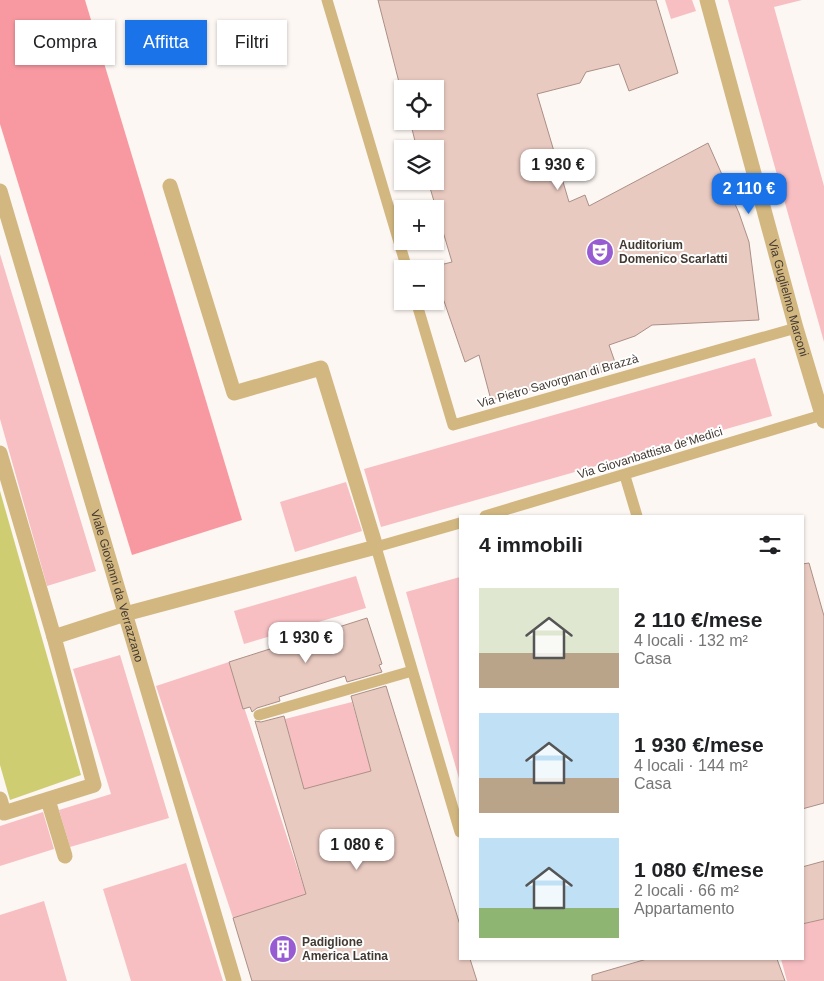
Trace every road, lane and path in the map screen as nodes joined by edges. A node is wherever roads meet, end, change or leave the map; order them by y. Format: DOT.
graph roads {
  1 [pos="327,0"];
  2 [pos="708,0"];
  3 [pos="170,186"];
  4 [pos="0,191"];
  5 [pos="404,260"];
  6 [pos="419,310"];
  7 [pos="796,328"];
  8 [pos="823,418"];
  9 [pos="0,453"];
  10 [pos="625,476"];
  11 [pos="488,515"];
  12 [pos="637,515"];
  13 [pos="459,523"];
  14 [pos="376,547"];
  15 [pos="125,614"];
  16 [pos="54,637"];
  17 [pos="412,671"];
  18 [pos="259,715"];
  19 [pos="0,799"];
  20 [pos="48,800"];
  21 [pos="459,829"];
  22 [pos="65,856"];
  23 [pos="234,981"];
  1 -- 5 [label="lane"];
  2 -- 7 [label="street, Via Guglielmo Marconi"];
  3 -- 14 [label="street"];
  4 -- 15 [label="street, Viale Giovanni da Verrazzano"];
  6 -- 7 [label="lane, Via Pietro Savorgnan di Brazzà"];
  7 -- 8 [label="street, Via Guglielmo Marconi"];
  8 -- 10 [label="lane, Via Giovanbattista de'Medici"];
  9 -- 16 [label="street"];
  10 -- 11 [label="lane, Via Giovanbattista de'Medici"];
  10 -- 12 [label="lane"];
  13 -- 14 [label="lane"];
  14 -- 15 [label="street"];
  14 -- 17 [label="lane"];
  15 -- 16 [label="street"];
  15 -- 23 [label="street, Viale Giovanni da Verrazzano"];
  16 -- 20 [label="street"];
  17 -- 18 [label="lane"];
  17 -- 21 [label="lane"];
  19 -- 20 [label="street"];
  20 -- 22 [label="street"];
}
